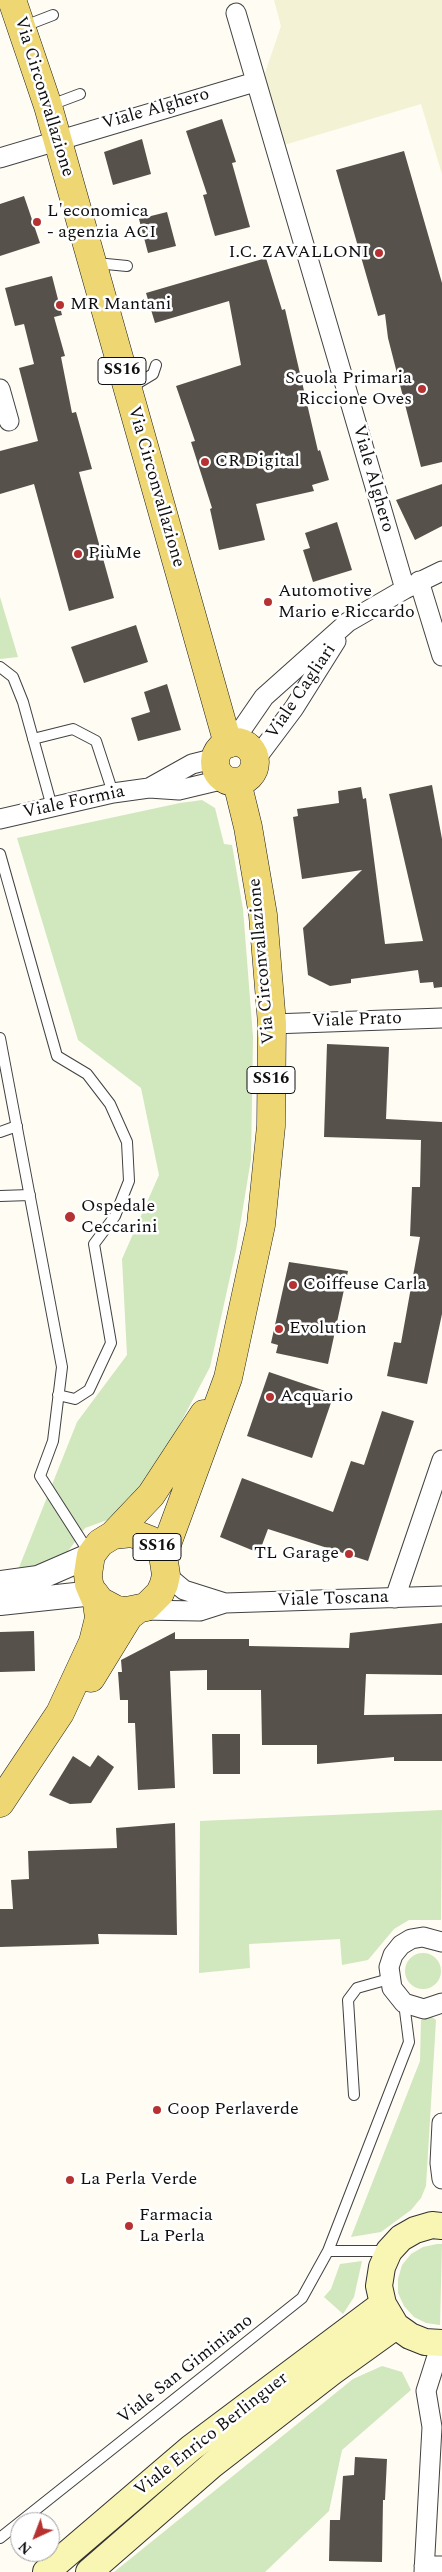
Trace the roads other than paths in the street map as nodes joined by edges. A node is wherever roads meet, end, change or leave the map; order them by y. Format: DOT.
graph roads {
  1 [pos="12,0"];
  2 [pos="236,13"];
  3 [pos="53,15"];
  4 [pos="22,27"];
  5 [pos="255,82"];
  6 [pos="80,94"];
  7 [pos="48,106"];
  8 [pos="58,140"];
  9 [pos="0,158"];
  10 [pos="92,262"];
  11 [pos="127,266"];
  12 [pos="156,365"];
  13 [pos="0,389"];
  14 [pos="128,390"];
  15 [pos="10,422"];
  16 [pos="442,571"];
  17 [pos="412,585"];
  18 [pos="348,622"];
  19 [pos="442,656"];
  20 [pos="0,668"];
  21 [pos="33,739"];
  22 [pos="255,760"];
  23 [pos="228,761"];
  24 [pos="113,793"];
  25 [pos="52,807"];
  26 [pos="0,819"];
  27 [pos="0,854"];
  28 [pos="442,1018"];
  29 [pos="272,1024"];
  30 [pos="0,1038"];
  31 [pos="17,1126"];
  32 [pos="0,1132"];
  33 [pos="0,1196"];
  34 [pos="30,1196"];
  35 [pos="228,1378"];
  36 [pos="58,1395"];
  37 [pos="442,1460"];
  38 [pos="113,1535"];
  39 [pos="91,1555"];
  40 [pos="164,1565"];
  41 [pos="0,1583"];
  42 [pos="94,1593"];
  43 [pos="442,1596"];
  44 [pos="395,1598"];
  45 [pos="224,1602"];
  46 [pos="0,1603"];
  47 [pos="137,1610"];
  48 [pos="60,1712"];
  49 [pos="0,1803"];
  50 [pos="442,1942"];
  51 [pos="389,1979"];
  52 [pos="404,2002"];
  53 [pos="442,2004"];
  54 [pos="354,2095"];
  55 [pos="442,2123"];
  56 [pos="441,2169"];
  57 [pos="442,2226"];
  58 [pos="328,2251"];
  59 [pos="389,2251"];
  60 [pos="383,2304"];
  61 [pos="396,2326"];
  62 [pos="442,2344"];
  63 [pos="436,2420"];
  64 [pos="0,2538"];
  65 [pos="430,2568"];
  66 [pos="46,2572"];
  67 [pos="89,2572"];
  1 -- 4 [label="main road, Via Circonvallazione / SS16"];
  2 -- 5 [label="street, Viale Alghero"];
  3 -- 4 [label="lane"];
  4 -- 7 [label="main road, Via Circonvallazione / SS16"];
  5 -- 8 [label="street, Viale Alghero"];
  5 -- 17 [label="street, Viale Alghero"];
  6 -- 7 [label="lane"];
  7 -- 8 [label="main road, Via Circonvallazione / SS16"];
  8 -- 9 [label="street, Viale Alghero"];
  8 -- 10 [label="main road, Via Circonvallazione / SS16"];
  10 -- 11 [label="lane"];
  10 -- 14 [label="main road, Via Circonvallazione / SS16"];
  12 -- 14 [label="lane"];
  13 -- 15 [label="street"];
  14 -- 23 [label="main road, Via Circonvallazione / SS16"];
  16 -- 17 [label="street, Viale Cagliari"];
  17 -- 18 [label="street, Viale Cagliari"];
  17 -- 19 [label="street, Viale Alghero"];
  18 -- 22 [label="street, Viale Cagliari"];
  18 -- 23 [label="street, Viale Cagliari"];
  20 -- 21 [label="lane"];
  21 -- 24 [label="lane"];
  21 -- 25 [label="lane"];
  22 -- 23 [label="main road"];
  23 -- 24 [label="street, Viale Formia"];
  23 -- 29 [label="main road, Via Circonvallazione / SS16"];
  24 -- 25 [label="street, Viale Formia"];
  25 -- 26 [label="street, Viale Formia"];
  27 -- 36 [label="lane"];
  28 -- 29 [label="street, Viale Prato"];
  29 -- 35 [label="main road, Via Circonvallazione / SS16"];
  30 -- 31 [label="lane"];
  31 -- 32 [label="lane"];
  31 -- 34 [label="lane"];
  33 -- 34 [label="lane"];
  34 -- 36 [label="lane"];
  35 -- 38 [label="main road, Via Circonvallazione / SS16"];
  35 -- 40 [label="main road, Via Circonvallazione / SS16"];
  36 -- 39 [label="lane"];
  37 -- 44 [label="street"];
  38 -- 39 [label="main road, Via Circonvallazione / SS16"];
  38 -- 40 [label="main road, SS16"];
  39 -- 41 [label="street"];
  39 -- 42 [label="main road, Via Circonvallazione / SS16"];
  40 -- 45 [label="street, Viale Toscana"];
  40 -- 47 [label="main road, Via Circonvallazione / SS16"];
  42 -- 46 [label="street"];
  42 -- 47 [label="main road"];
  42 -- 48 [label="main road, Via Circonvallazione / SS16"];
  43 -- 44 [label="street, Viale Toscana"];
  44 -- 45 [label="street, Viale Toscana"];
  45 -- 47 [label="street, Viale Toscana"];
  47 -- 48 [label="main road, Via Circonvallazione / SS16"];
  48 -- 49 [label="main road, Via Circonvallazione / SS16"];
  50 -- 51 [label="street"];
  51 -- 52 [label="street"];
  51 -- 54 [label="lane"];
  52 -- 53 [label="street"];
  52 -- 58 [label="lane, Viale San Giminiano"];
  55 -- 56 [label="street"];
  57 -- 59 [label="main road"];
  58 -- 59 [label="lane"];
  58 -- 64 [label="lane, Viale San Giminiano"];
  59 -- 60 [label="main road"];
  60 -- 61 [label="main road"];
  60 -- 66 [label="main road, Viale Enrico Berlinguer"];
  61 -- 62 [label="main road"];
  61 -- 67 [label="main road, Viale Enrico Berlinguer"];
  62 -- 63 [label="street"];
  63 -- 65 [label="street"];
}
